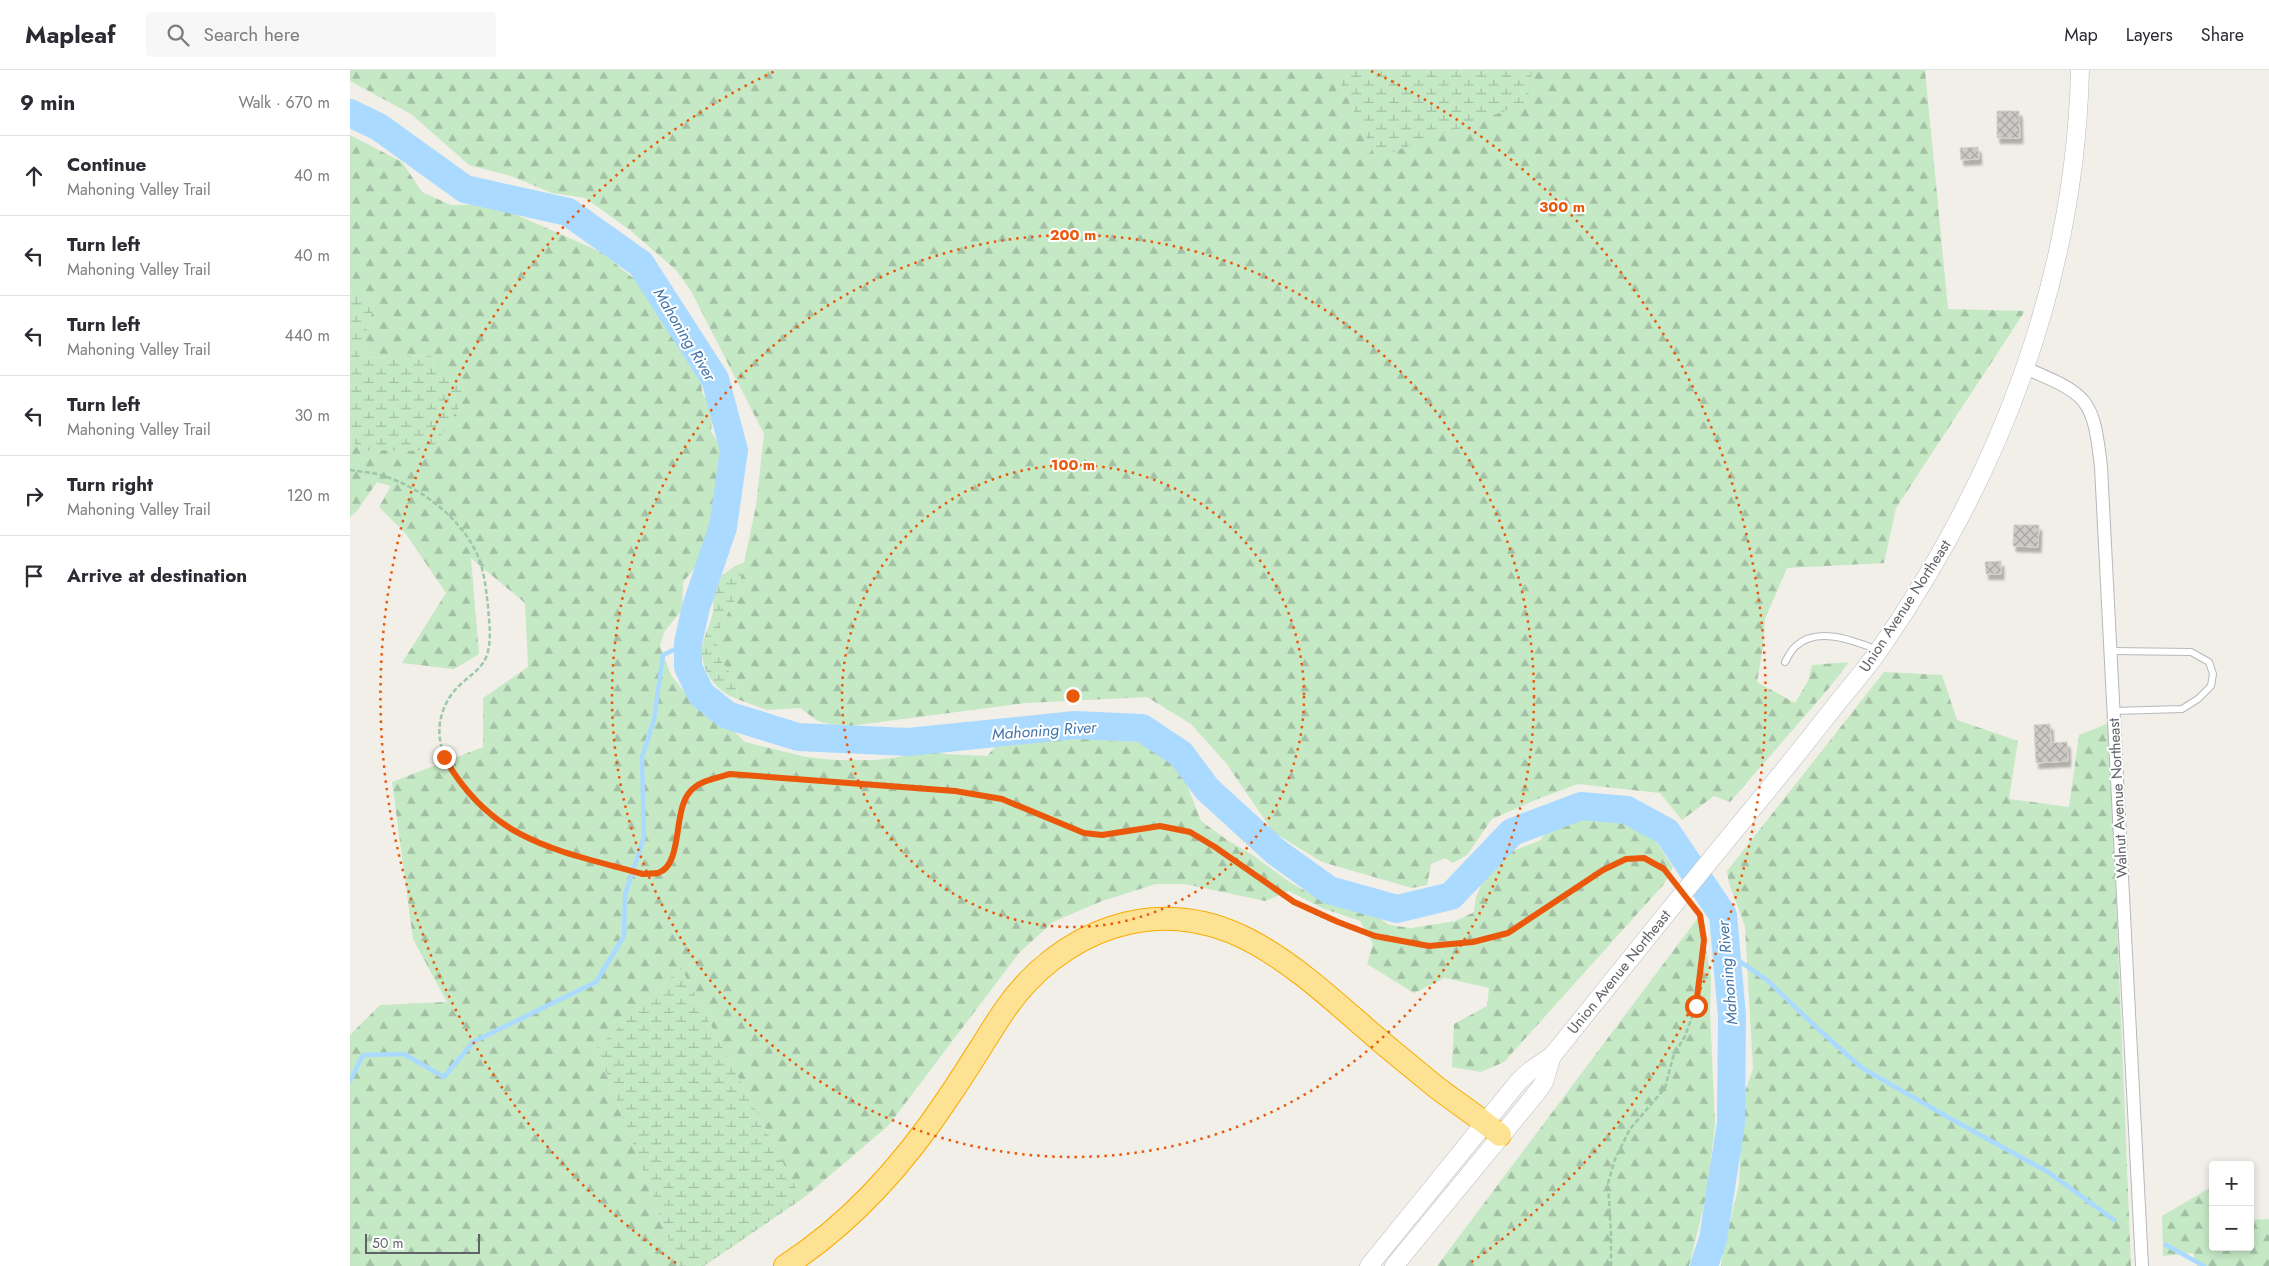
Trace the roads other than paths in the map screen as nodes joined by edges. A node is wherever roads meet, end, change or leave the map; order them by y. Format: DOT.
graph roads {
  1 [pos="2080,70"];
  2 [pos="2026,368"];
  3 [pos="1879,650"];
  4 [pos="2111,651"];
  5 [pos="1784,662"];
  6 [pos="2114,711"];
  7 [pos="1493,1128"];
  8 [pos="785,1266"];
  9 [pos="1369,1266"];
  10 [pos="1394,1266"];
  11 [pos="2142,1266"];
  1 -- 2 [label="main road, Union Avenue Northeast"];
  2 -- 3 [label="main road, Union Avenue Northeast"];
  2 -- 4 [label="street, Walnut Avenue Northeast"];
  3 -- 5 [label="lane"];
  3 -- 7 [label="main road, Union Avenue Northeast, bridge"];
  4 -- 6 [label="street, Walnut Avenue Northeast"];
  4 -- 6 [label="lane"];
  6 -- 11 [label="street, Walnut Avenue Northeast"];
  7 -- 8 [label="highway"];
  7 -- 9 [label="main road, Union Avenue Northeast"];
  7 -- 10 [label="main road, Union Avenue Northeast"];
}
